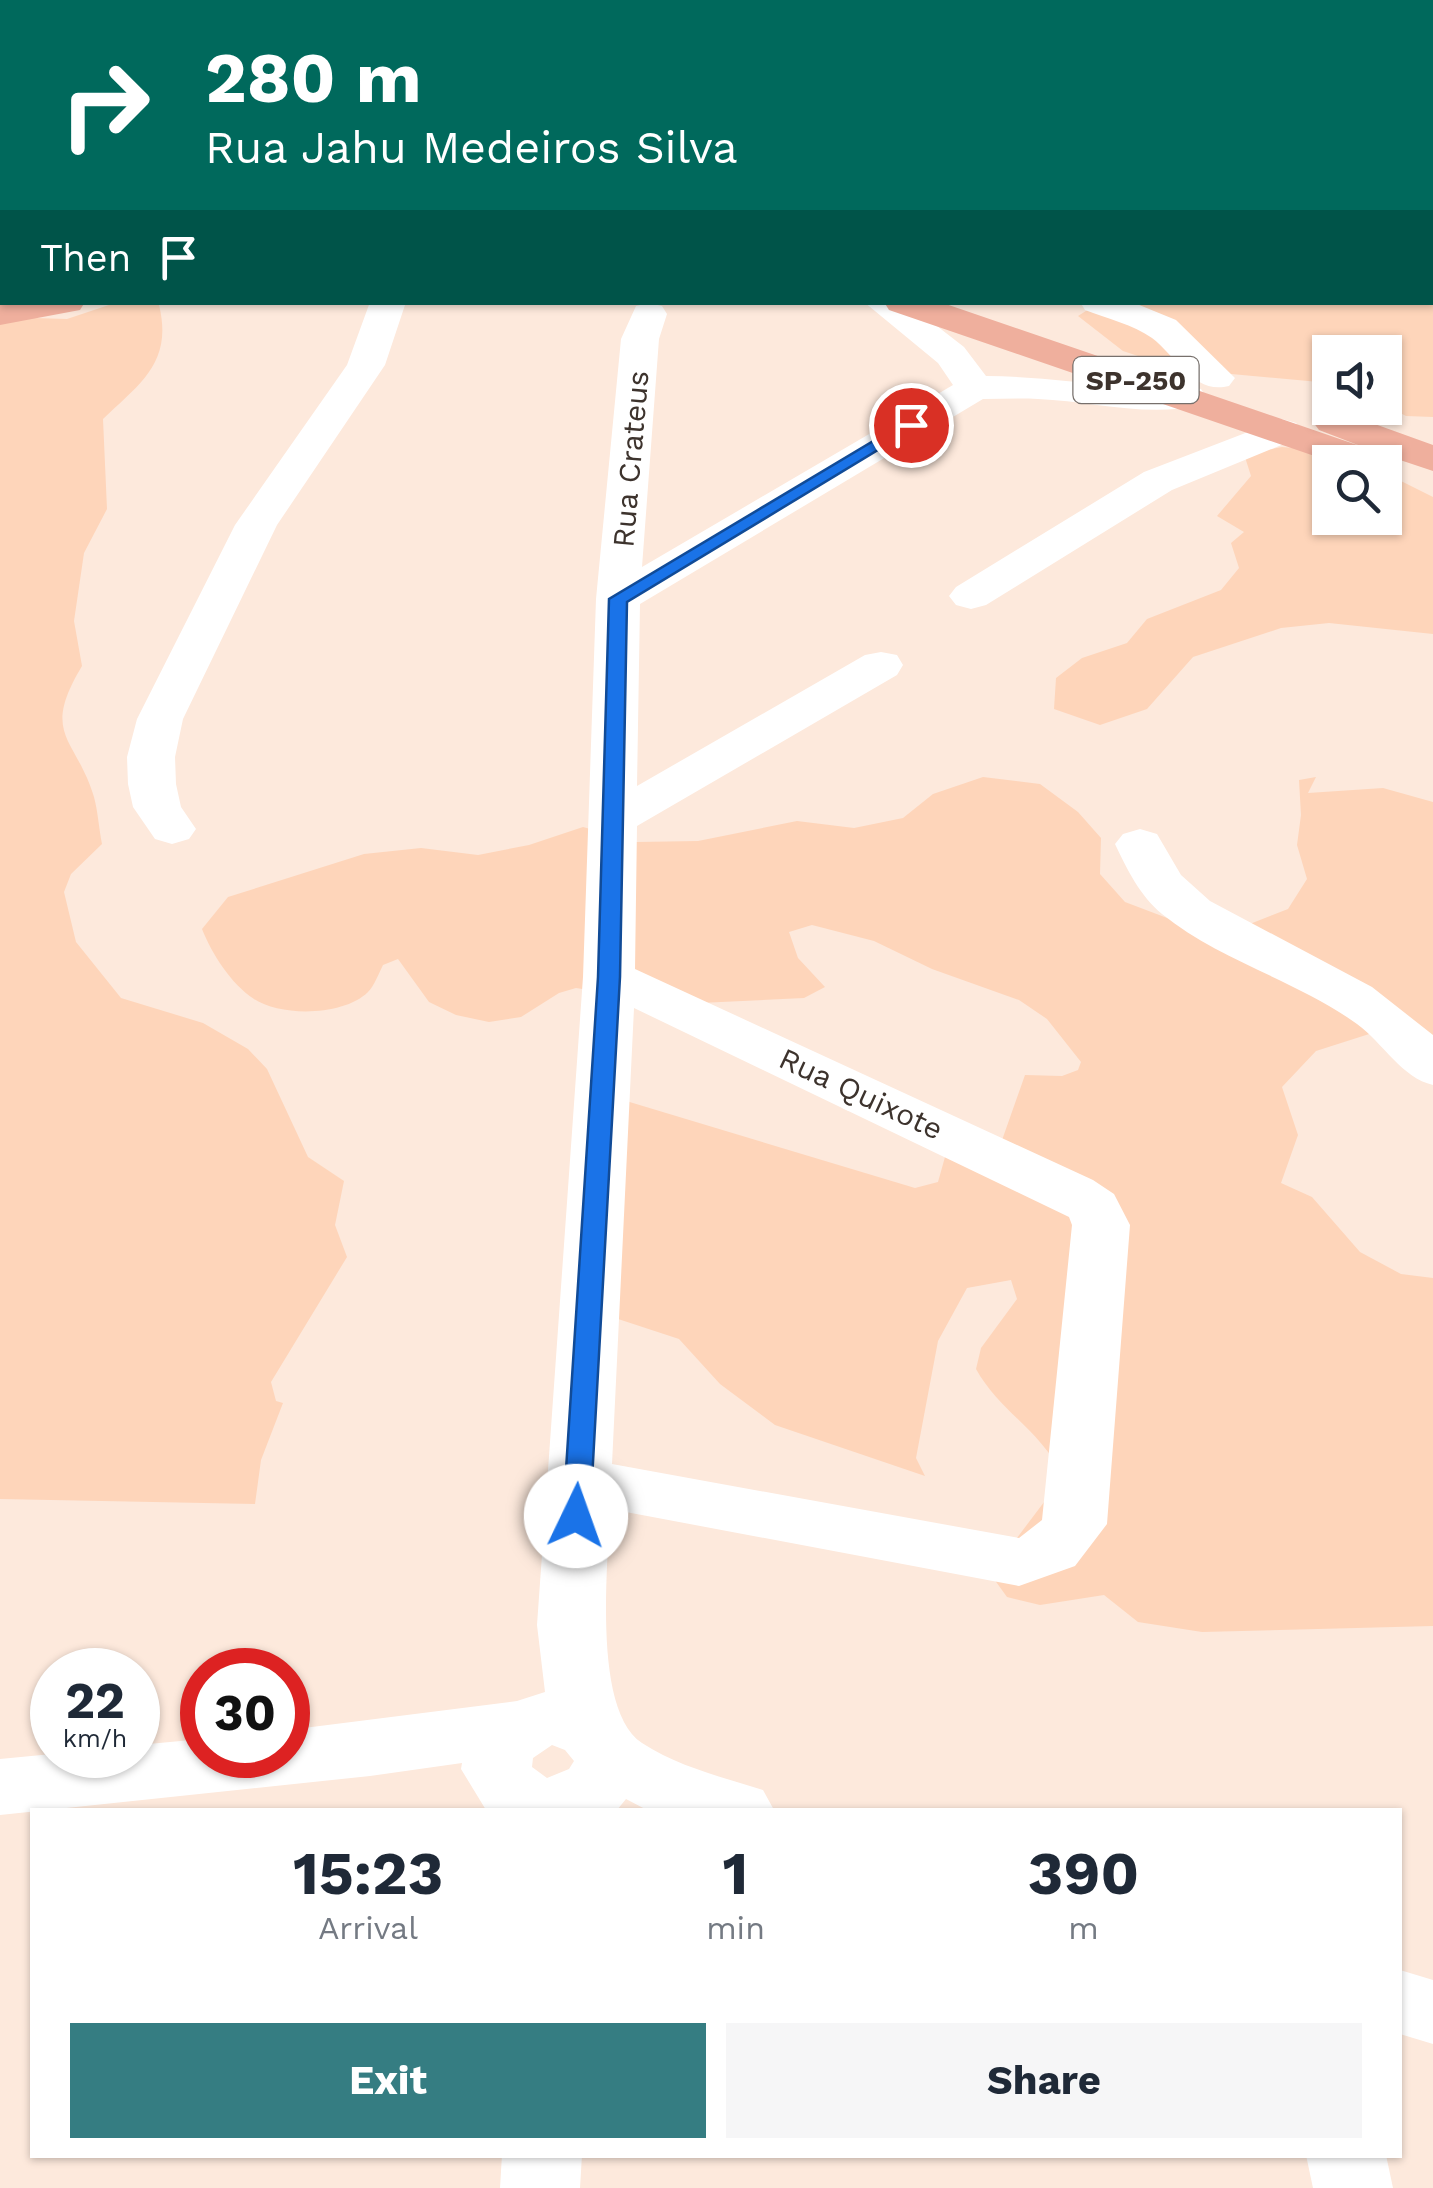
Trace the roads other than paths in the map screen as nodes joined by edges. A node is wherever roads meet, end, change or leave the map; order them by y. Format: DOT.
graph roads {
  1 [pos="50,305"];
  2 [pos="387,305"];
  3 [pos="886,305"];
  4 [pos="912,305"];
  5 [pos="995,305"];
  6 [pos="1117,305"];
  7 [pos="0,314"];
  8 [pos="649,314"];
  9 [pos="974,388"];
  10 [pos="1201,388"];
  11 [pos="1282,432"];
  12 [pos="1319,445"];
  13 [pos="1433,460"];
  14 [pos="1402,474"];
  15 [pos="1433,486"];
  16 [pos="628,521"];
  17 [pos="721,538"];
  18 [pos="971,596"];
  19 [pos="618,599"];
  20 [pos="881,664"];
  21 [pos="612,820"];
  22 [pos="172,829"];
  23 [pos="1140,844"];
  24 [pos="609,977"];
  25 [pos="1433,1069"];
  26 [pos="578,1480"];
  27 [pos="557,1773"];
  28 [pos="0,1786"];
  29 [pos="708,1801"];
  30 [pos="1402,2003"];
  31 [pos="1433,2012"];
  32 [pos="542,2158"];
  33 [pos="1347,2158"];
  34 [pos="540,2188"];
  35 [pos="1353,2188"];
  1 -- 7 [label="main road"];
  2 -- 22 [label="street"];
  3 -- 9 [label="street"];
  4 -- 10 [label="main road, SP-250"];
  5 -- 10 [label="main road, SP-250"];
  6 -- 10 [label="street"];
  8 -- 16 [label="street, Rua Crateus"];
  9 -- 10 [label="street"];
  9 -- 17 [label="street"];
  10 -- 11 [label="main road, SP-250"];
  10 -- 13 [label="main road, SP-250"];
  11 -- 12 [label="main road, SP-250"];
  11 -- 18 [label="street"];
  14 -- 15 [label="main road"];
  16 -- 17 [label="street"];
  16 -- 19 [label="street, Rua Crateus"];
  17 -- 19 [label="street"];
  19 -- 21 [label="street, Rua Crateus"];
  20 -- 21 [label="street"];
  21 -- 24 [label="street, Rua Crateus"];
  23 -- 25 [label="street"];
  24 -- 26 [label="street, Rua Crateus"];
  24 -- 26 [label="street, Rua Quixote"];
  26 -- 27 [label="street, Rua Crateus"];
  27 -- 28 [label="street"];
  27 -- 29 [label="street"];
  30 -- 31 [label="street"];
  32 -- 34 [label="street"];
  33 -- 35 [label="street"];
}
